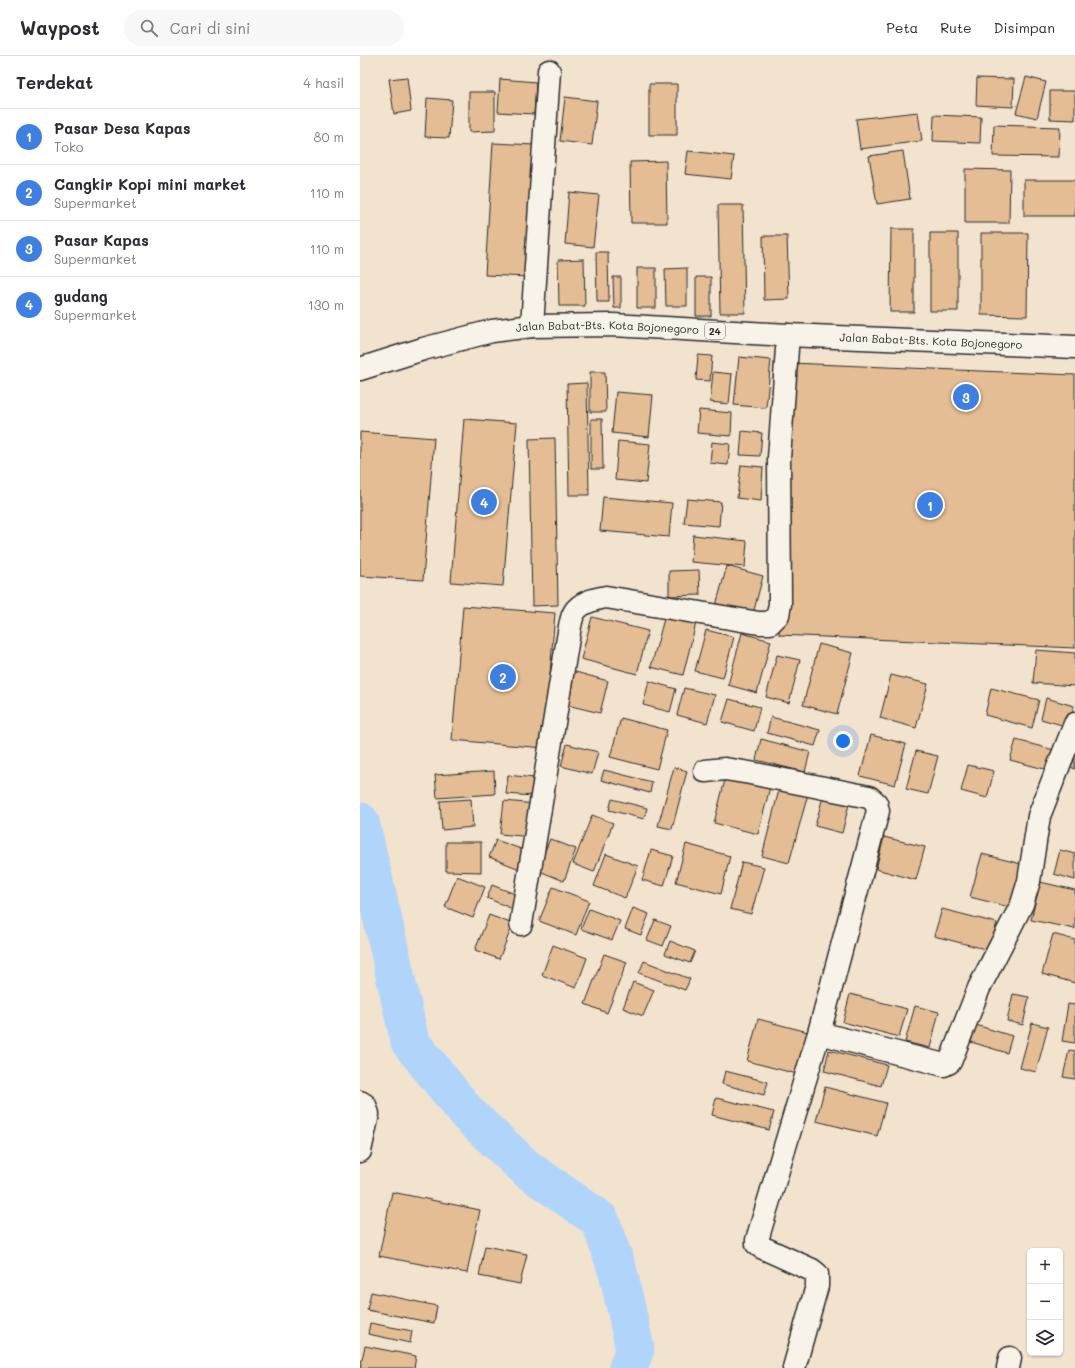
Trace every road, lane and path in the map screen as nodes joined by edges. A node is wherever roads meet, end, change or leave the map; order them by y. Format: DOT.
graph roads {
  1 [pos="550,71"];
  2 [pos="532,326"];
  3 [pos="788,335"];
  4 [pos="1075,346"];
  5 [pos="360,369"];
  6 [pos="1075,724"];
  7 [pos="705,771"];
  8 [pos="521,924"];
  9 [pos="820,1033"];
  10 [pos="360,1102"];
  11 [pos="360,1151"];
  12 [pos="794,1368"];
  1 -- 2 [label="main road"];
  2 -- 3 [label="main road, Jalan Babat-Bts. Kota Bojonegoro / 24"];
  2 -- 5 [label="main road, Jalan Babat-Bts. Kota Bojonegoro / 24"];
  3 -- 4 [label="main road, Jalan Babat-Bts. Kota Bojonegoro / 24"];
  3 -- 8 [label="main road"];
  6 -- 9 [label="main road"];
  7 -- 9 [label="main road"];
  9 -- 12 [label="main road"];
  10 -- 11 [label="main road"];
}
